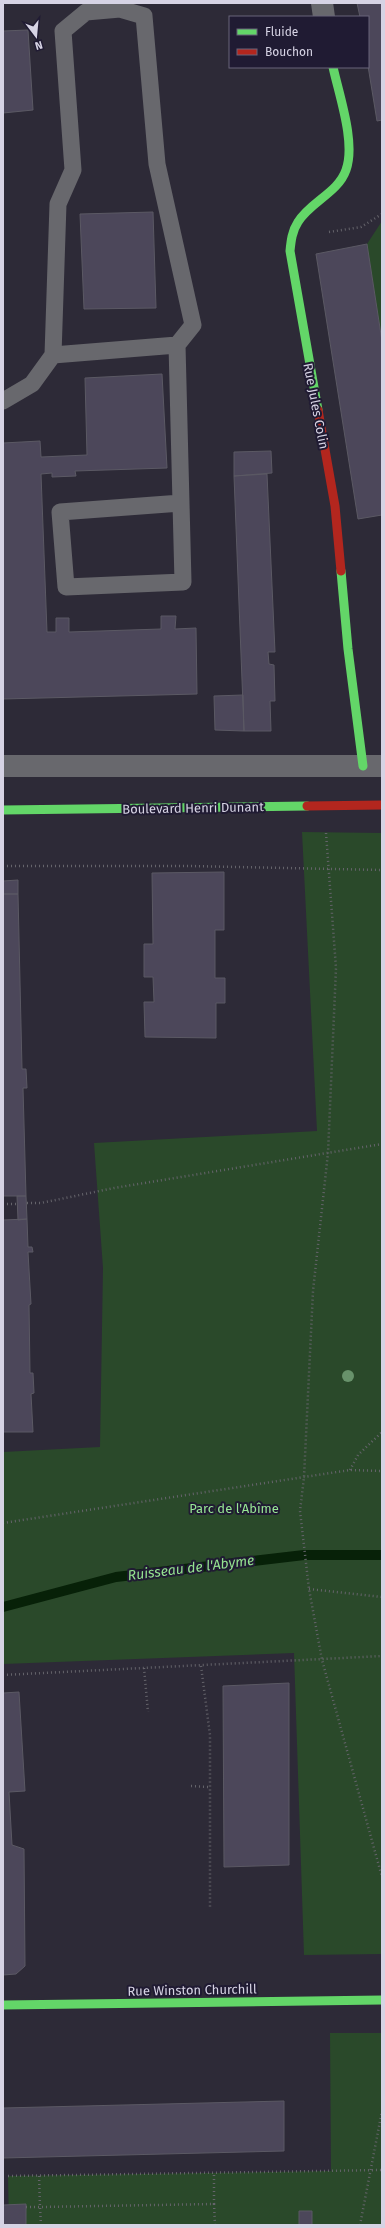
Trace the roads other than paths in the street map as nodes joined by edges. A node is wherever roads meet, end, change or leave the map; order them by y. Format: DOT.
graph roads {
  1 [pos="322,3"];
  2 [pos="324,16"];
  3 [pos="333,68"];
  4 [pos="177,344"];
  5 [pos="54,355"];
  6 [pos="3,400"];
  7 [pos="181,503"];
  8 [pos="3,766"];
  9 [pos="373,766"];
  10 [pos="382,805"];
  11 [pos="3,810"];
  12 [pos="382,2000"];
  13 [pos="3,2005"];
  1 -- 2 [label="street"];
  3 -- 9 [label="street, Rue Jules Colin"];
  4 -- 5 [label="lane"];
  4 -- 5 [label="lane"];
  4 -- 7 [label="lane"];
  5 -- 6 [label="lane"];
  7 -- 7 [label="lane"];
  8 -- 9 [label="street"];
  10 -- 11 [label="street, Boulevard Henri Dunant"];
  12 -- 13 [label="street, Rue Winston Churchill"];
}
